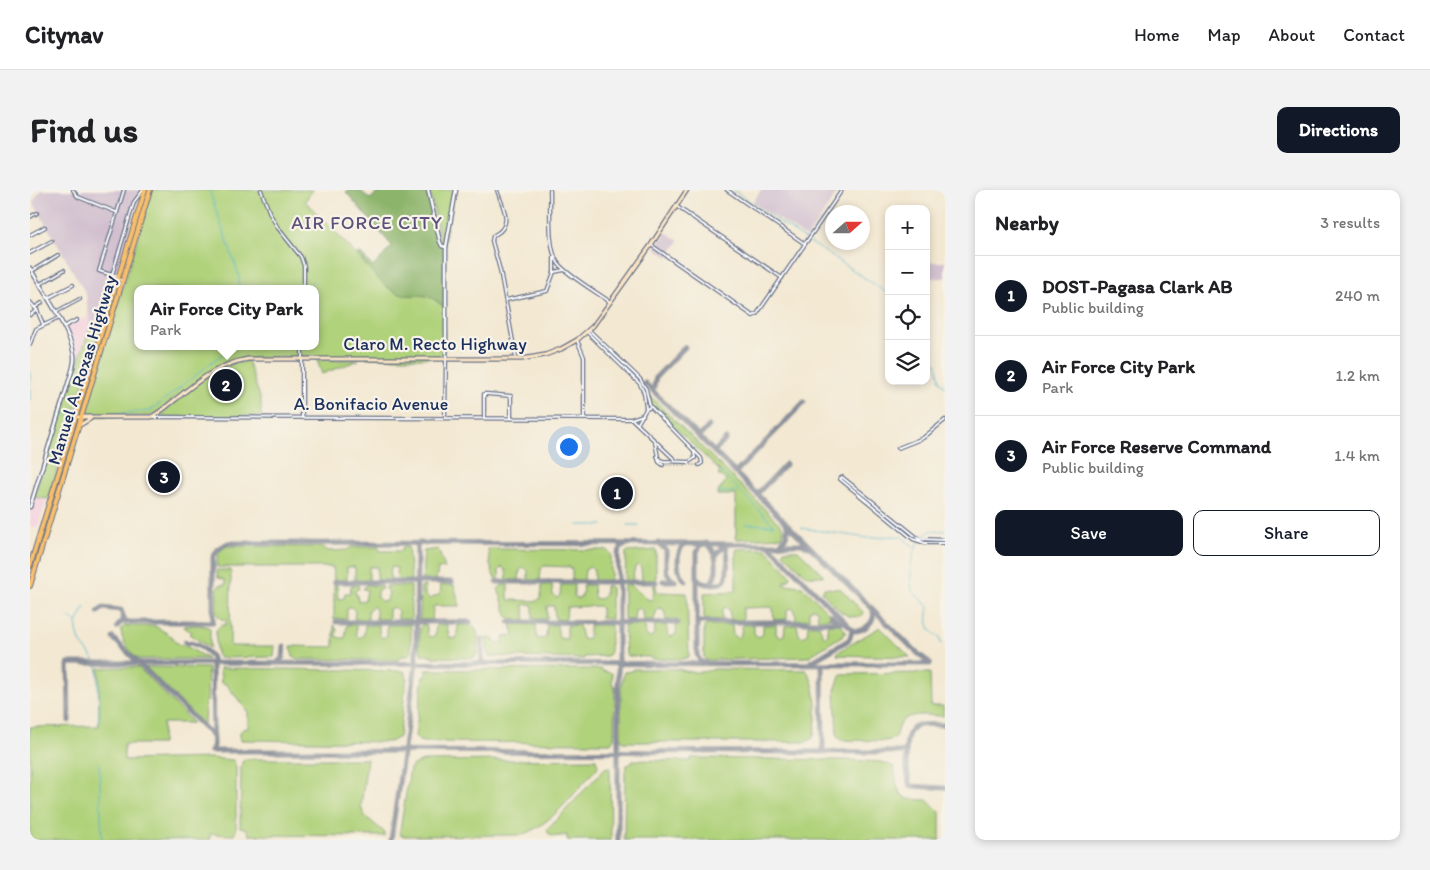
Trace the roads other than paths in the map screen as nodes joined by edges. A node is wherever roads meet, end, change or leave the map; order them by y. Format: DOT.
graph roads {
  1 [pos="73,190"];
  2 [pos="124,190"];
  3 [pos="144,190"];
  4 [pos="150,190"];
  5 [pos="261,190"];
  6 [pos="428,190"];
  7 [pos="456,190"];
  8 [pos="497,190"];
  9 [pos="550,190"];
  10 [pos="687,190"];
  11 [pos="727,190"];
  12 [pos="842,190"];
  13 [pos="676,206"];
  14 [pos="116,212"];
  15 [pos="37,213"];
  16 [pos="30,217"];
  17 [pos="45,227"];
  18 [pos="30,235"];
  19 [pos="52,241"];
  20 [pos="805,244"];
  21 [pos="651,245"];
  22 [pos="446,247"];
  23 [pos="30,253"];
  24 [pos="58,255"];
  25 [pos="554,255"];
  26 [pos="64,270"];
  27 [pos="564,270"];
  28 [pos="31,271"];
  29 [pos="554,272"];
  30 [pos="112,275"];
  31 [pos="118,277"];
  32 [pos="782,278"];
  33 [pos="122,283"];
  34 [pos="39,284"];
  35 [pos="73,285"];
  36 [pos="304,285"];
  37 [pos="48,298"];
  38 [pos="80,299"];
  39 [pos="506,300"];
  40 [pos="610,302"];
  41 [pos="42,303"];
  42 [pos="30,304"];
  43 [pos="34,308"];
  44 [pos="37,310"];
  45 [pos="56,312"];
  46 [pos="30,315"];
  47 [pos="59,318"];
  48 [pos="77,320"];
  49 [pos="43,325"];
  50 [pos="63,327"];
  51 [pos="588,331"];
  52 [pos="577,340"];
  53 [pos="31,342"];
  54 [pos="302,350"];
  55 [pos="516,356"];
  56 [pos="302,359"];
  57 [pos="446,359"];
  58 [pos="620,362"];
  59 [pos="89,376"];
  60 [pos="94,378"];
  61 [pos="484,390"];
  62 [pos="484,394"];
  63 [pos="645,405"];
  64 [pos="650,405"];
  65 [pos="646,409"];
  66 [pos="643,415"];
  67 [pos="76,417"];
  68 [pos="151,417"];
  69 [pos="82,418"];
  70 [pos="92,418"];
  71 [pos="302,418"];
  72 [pos="445,418"];
  73 [pos="484,418"];
  74 [pos="511,418"];
  75 [pos="584,418"];
  76 [pos="630,418"];
  77 [pos="945,420"];
  78 [pos="638,424"];
  79 [pos="80,425"];
  80 [pos="654,440"];
  81 [pos="67,445"];
  82 [pos="73,447"];
  83 [pos="898,448"];
  84 [pos="693,449"];
  85 [pos="658,456"];
  86 [pos="676,461"];
  87 [pos="681,462"];
  88 [pos="662,465"];
  89 [pos="699,465"];
  90 [pos="678,466"];
  91 [pos="30,507"];
  92 [pos="945,541"];
  93 [pos="30,566"];
  94 [pos="30,585"];
  1 -- 14 [label="street"];
  2 -- 14 [label="street"];
  3 -- 30 [label="street"];
  3 -- 31 [label="main road, Manuel A. Roxas Highway"];
  4 -- 33 [label="main road, Manuel A. Roxas Highway"];
  5 -- 36 [label="street"];
  6 -- 22 [label="street"];
  7 -- 22 [label="street"];
  8 -- 39 [label="street"];
  9 -- 25 [label="street"];
  10 -- 13 [label="main road, Claro M. Recto Highway"];
  11 -- 20 [label="street"];
  12 -- 20 [label="street"];
  13 -- 21 [label="main road, Claro M. Recto Highway"];
  13 -- 32 [label="street"];
  14 -- 30 [label="street"];
  15 -- 16 [label="street"];
  17 -- 18 [label="street"];
  19 -- 23 [label="street"];
  20 -- 32 [label="street"];
  21 -- 32 [label="street"];
  21 -- 40 [label="main road, Claro M. Recto Highway"];
  22 -- 57 [label="street"];
  24 -- 28 [label="street"];
  25 -- 27 [label="street"];
  25 -- 29 [label="street"];
  26 -- 34 [label="street"];
  27 -- 29 [label="street"];
  27 -- 40 [label="street"];
  28 -- 34 [label="street"];
  29 -- 39 [label="street"];
  30 -- 31 [label="street"];
  31 -- 33 [label="street"];
  31 -- 59 [label="main road, Manuel A. Roxas Highway"];
  33 -- 60 [label="main road, Manuel A. Roxas Highway"];
  34 -- 37 [label="street"];
  35 -- 37 [label="street"];
  37 -- 45 [label="street"];
  38 -- 45 [label="street"];
  39 -- 55 [label="street"];
  40 -- 51 [label="main road, Claro M. Recto Highway"];
  41 -- 43 [label="street"];
  42 -- 43 [label="street"];
  43 -- 44 [label="street"];
  44 -- 46 [label="street"];
  44 -- 49 [label="street"];
  45 -- 47 [label="street"];
  47 -- 49 [label="street"];
  47 -- 50 [label="street"];
  48 -- 50 [label="street"];
  49 -- 53 [label="street"];
  50 -- 91 [label="street"];
  51 -- 52 [label="main road, Claro M. Recto Highway"];
  51 -- 58 [label="street"];
  52 -- 55 [label="main road, Claro M. Recto Highway"];
  52 -- 75 [label="street"];
  54 -- 56 [label="street"];
  55 -- 57 [label="main road, Claro M. Recto Highway"];
  56 -- 57 [label="main road, Claro M. Recto Highway"];
  56 -- 68 [label="main road, Claro M. Recto Highway"];
  56 -- 71 [label="street"];
  57 -- 72 [label="street"];
  58 -- 63 [label="street"];
  58 -- 64 [label="street"];
  59 -- 60 [label="main road"];
  59 -- 67 [label="main road, Manuel A. Roxas Highway"];
  60 -- 69 [label="main road, Manuel A. Roxas Highway"];
  61 -- 62 [label="street"];
  62 -- 73 [label="street"];
  62 -- 74 [label="street"];
  63 -- 64 [label="street"];
  63 -- 65 [label="street"];
  64 -- 65 [label="street"];
  64 -- 84 [label="street"];
  65 -- 66 [label="street"];
  66 -- 76 [label="street, A. Bonifacio Avenue"];
  66 -- 78 [label="street"];
  67 -- 69 [label="main road, A. Bonifacio Avenue"];
  67 -- 81 [label="main road, Manuel A. Roxas Highway"];
  68 -- 70 [label="main road, A. Bonifacio Avenue"];
  68 -- 71 [label="street, A. Bonifacio Avenue"];
  69 -- 70 [label="main road, A. Bonifacio Avenue"];
  69 -- 79 [label="main road, Manuel A. Roxas Highway"];
  70 -- 79 [label="main road, A. Bonifacio Avenue"];
  71 -- 72 [label="street, A. Bonifacio Avenue"];
  72 -- 73 [label="street, A. Bonifacio Avenue"];
  73 -- 74 [label="street, A. Bonifacio Avenue"];
  74 -- 75 [label="street, A. Bonifacio Avenue"];
  75 -- 76 [label="street, A. Bonifacio Avenue"];
  76 -- 78 [label="street"];
  77 -- 83 [label="street"];
  78 -- 80 [label="street"];
  79 -- 82 [label="main road, Manuel A. Roxas Highway"];
  80 -- 85 [label="street"];
  80 -- 86 [label="street"];
  81 -- 82 [label="main road"];
  81 -- 93 [label="main road, Manuel A. Roxas Highway"];
  82 -- 94 [label="main road, Manuel A. Roxas Highway"];
  84 -- 87 [label="street"];
  84 -- 89 [label="street"];
  85 -- 86 [label="street"];
  85 -- 88 [label="street"];
  86 -- 87 [label="street"];
  87 -- 90 [label="street"];
  92 -- 92 [label="street"];
}
